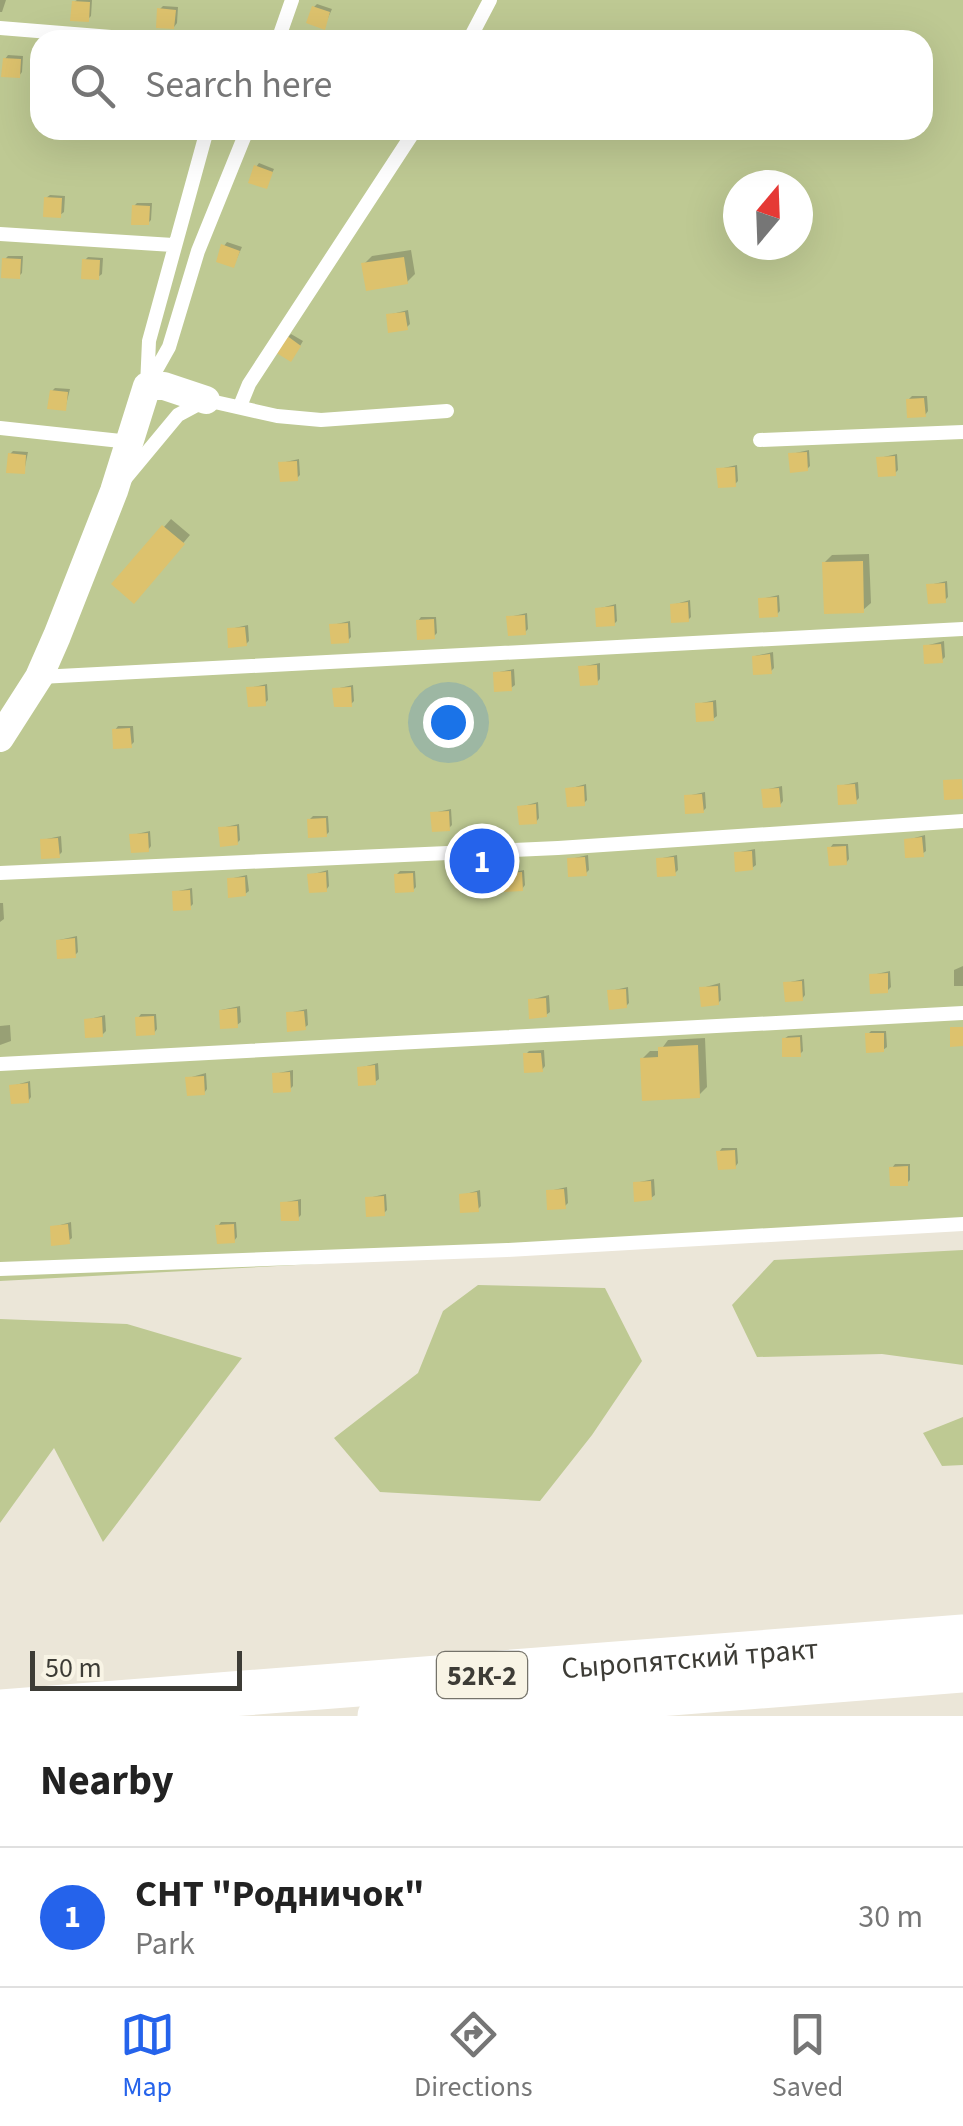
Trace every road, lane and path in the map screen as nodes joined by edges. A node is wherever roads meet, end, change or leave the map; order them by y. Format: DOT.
graph roads {
  1 [pos="292,0"];
  2 [pos="490,0"];
  3 [pos="0,28"];
  4 [pos="30,30"];
  5 [pos="282,30"];
  6 [pos="475,30"];
  7 [pos="204,140"];
  8 [pos="243,140"];
  9 [pos="408,140"];
  10 [pos="0,234"];
  11 [pos="173,245"];
  12 [pos="147,386"];
  13 [pos="206,400"];
  14 [pos="240,406"];
  15 [pos="447,411"];
  16 [pos="0,428"];
  17 [pos="963,432"];
  18 [pos="760,440"];
  19 [pos="130,442"];
  20 [pos="114,490"];
  21 [pos="963,629"];
  22 [pos="39,677"];
  23 [pos="0,738"];
  24 [pos="963,821"];
  25 [pos="0,872"];
  26 [pos="963,1013"];
  27 [pos="0,1064"];
  28 [pos="963,1224"];
  29 [pos="0,1269"];
  30 [pos="963,1637"];
  31 [pos="963,1670"];
  32 [pos="0,1712"];
  33 [pos="380,1716"];
  1 -- 5 [label="lane"];
  2 -- 6 [label="lane"];
  3 -- 4 [label="lane"];
  7 -- 11 [label="lane"];
  8 -- 12 [label="lane"];
  9 -- 14 [label="lane"];
  10 -- 11 [label="lane"];
  11 -- 12 [label="lane"];
  12 -- 13 [label="street"];
  12 -- 19 [label="street"];
  13 -- 14 [label="lane"];
  13 -- 20 [label="lane"];
  14 -- 15 [label="lane"];
  16 -- 19 [label="lane"];
  17 -- 18 [label="lane"];
  19 -- 20 [label="street"];
  20 -- 22 [label="street"];
  21 -- 22 [label="lane"];
  22 -- 23 [label="street"];
  24 -- 25 [label="lane"];
  26 -- 27 [label="lane"];
  28 -- 29 [label="lane"];
  30 -- 32 [label="main road, Сыропятский тракт / 52К-2"];
  31 -- 33 [label="main road, Сыропятский тракт / 52К-2"];
}
